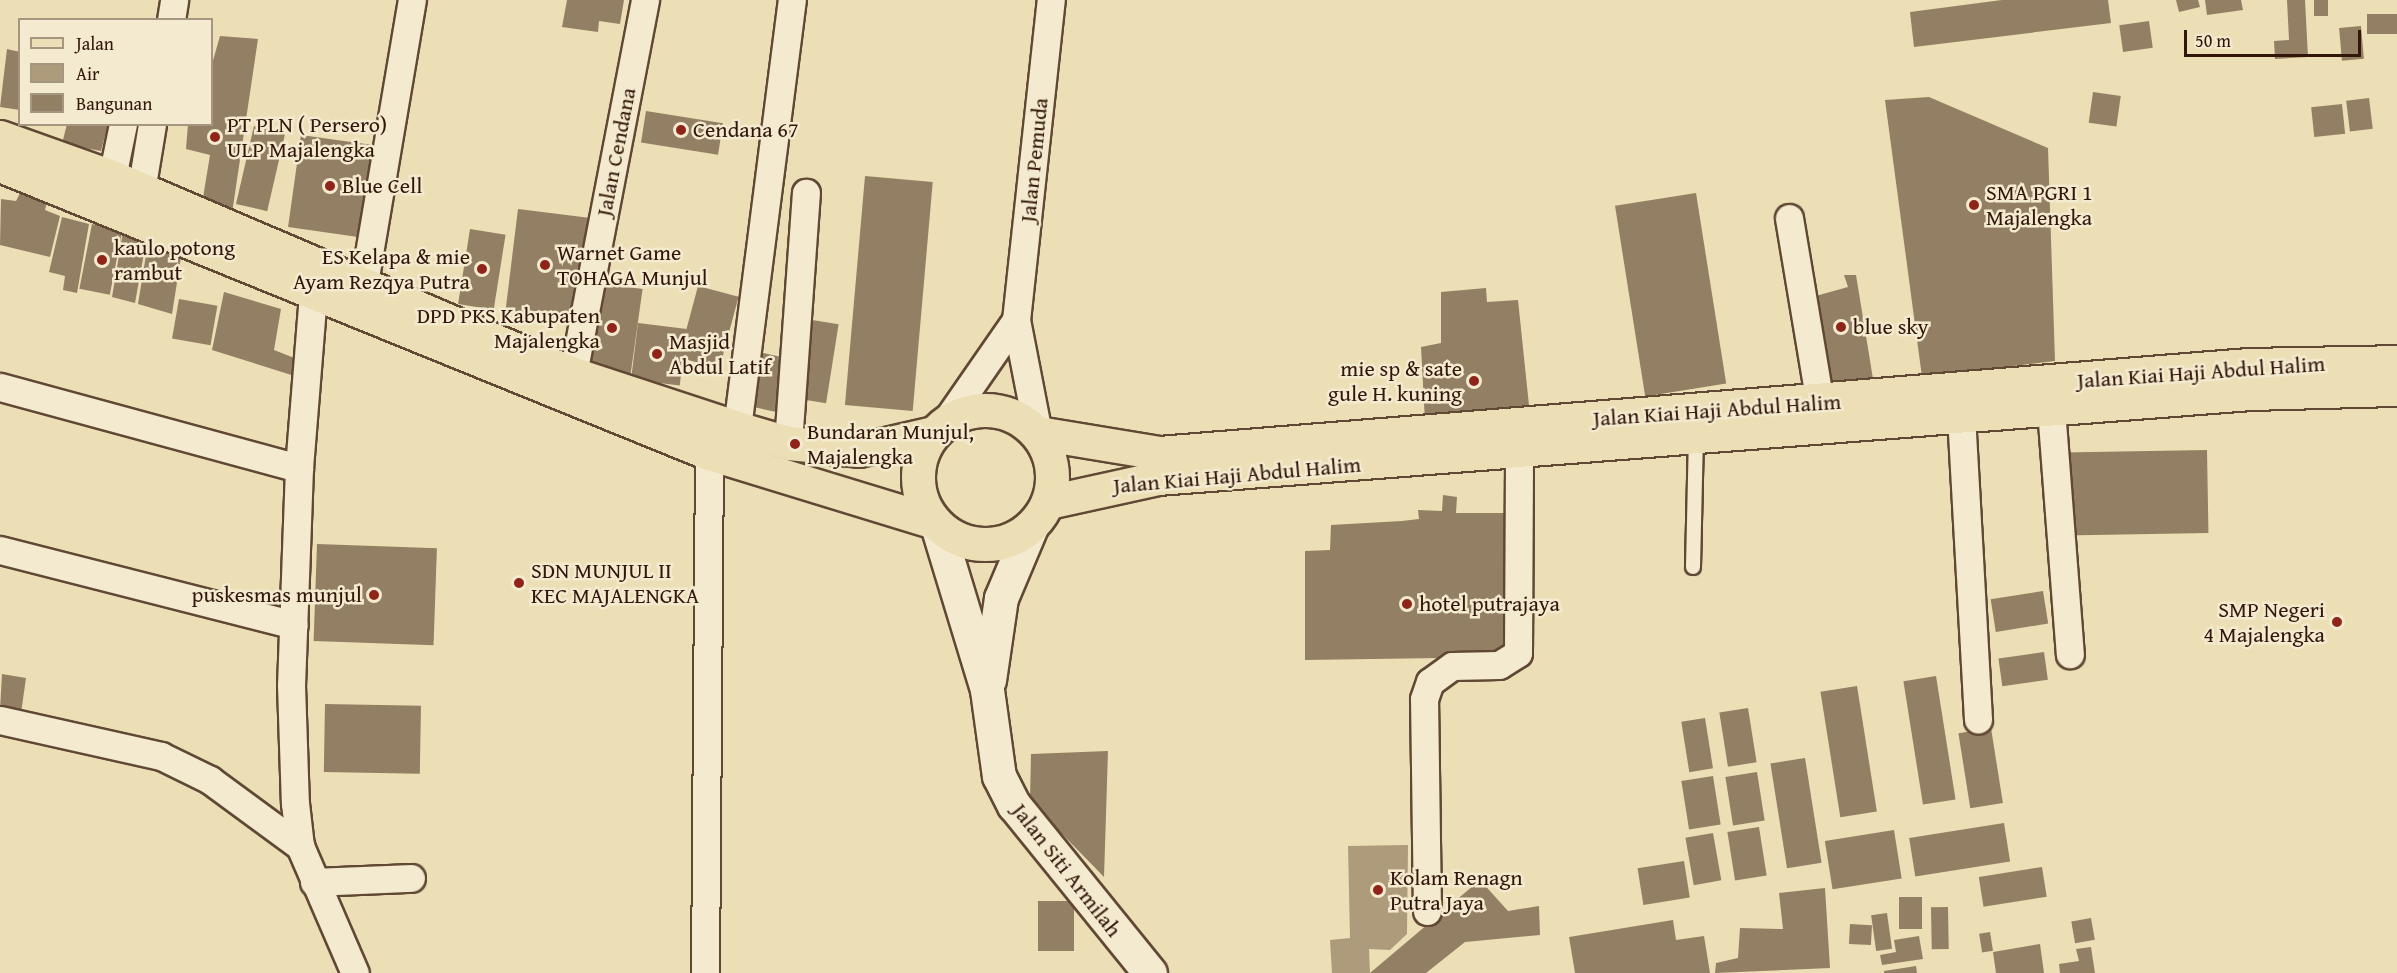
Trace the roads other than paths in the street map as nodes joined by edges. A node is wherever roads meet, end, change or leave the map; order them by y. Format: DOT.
graph roads {
  1 [pos="174,0"];
  2 [pos="412,0"];
  3 [pos="645,0"];
  4 [pos="792,0"];
  5 [pos="1051,0"];
  6 [pos="171,18"];
  7 [pos="123,126"];
  8 [pos="152,126"];
  9 [pos="0,138"];
  10 [pos="0,165"];
  11 [pos="806,194"];
  12 [pos="130,195"];
  13 [pos="1789,218"];
  14 [pos="364,283"];
  15 [pos="313,294"];
  16 [pos="1016,320"];
  17 [pos="2397,362"];
  18 [pos="573,374"];
  19 [pos="0,387"];
  20 [pos="2397,389"];
  21 [pos="1820,403"];
  22 [pos="2051,409"];
  23 [pos="1961,415"];
  24 [pos="939,427"];
  25 [pos="737,428"];
  26 [pos="1038,433"];
  27 [pos="1696,439"];
  28 [pos="788,443"];
  29 [pos="1519,452"];
  30 [pos="709,453"];
  31 [pos="299,468"];
  32 [pos="1040,515"];
  33 [pos="934,523"];
  34 [pos="0,550"];
  35 [pos="1693,567"];
  36 [pos="294,625"];
  37 [pos="2070,654"];
  38 [pos="987,690"];
  39 [pos="0,720"];
  40 [pos="1978,720"];
  41 [pos="300,846"];
  42 [pos="411,878"];
  43 [pos="315,882"];
  44 [pos="1427,911"];
  45 [pos="355,973"];
  46 [pos="705,973"];
  47 [pos="1150,973"];
  1 -- 6 [label="street"];
  2 -- 14 [label="street"];
  3 -- 18 [label="street, Jalan Cendana"];
  4 -- 25 [label="street"];
  5 -- 16 [label="street, Jalan Pemuda"];
  7 -- 12 [label="street"];
  8 -- 12 [label="street"];
  9 -- 12 [label="main road"];
  10 -- 12 [label="main road"];
  11 -- 28 [label="street"];
  12 -- 14 [label="main road"];
  12 -- 15 [label="main road"];
  13 -- 21 [label="street"];
  14 -- 18 [label="main road"];
  15 -- 30 [label="main road"];
  15 -- 31 [label="street"];
  16 -- 24 [label="street"];
  16 -- 26 [label="street"];
  17 -- 21 [label="main road, Jalan Kiai Haji Abdul Halim"];
  18 -- 25 [label="main road"];
  19 -- 31 [label="street"];
  20 -- 22 [label="main road, Jalan Kiai Haji Abdul Halim"];
  21 -- 26 [label="main road, Jalan Kiai Haji Abdul Halim"];
  22 -- 23 [label="main road, Jalan Kiai Haji Abdul Halim"];
  22 -- 37 [label="street"];
  23 -- 27 [label="main road, Jalan Kiai Haji Abdul Halim"];
  23 -- 40 [label="street"];
  24 -- 26 [label="main road"];
  24 -- 28 [label="main road"];
  24 -- 33 [label="main road"];
  25 -- 28 [label="main road"];
  26 -- 32 [label="main road"];
  27 -- 29 [label="main road, Jalan Kiai Haji Abdul Halim"];
  27 -- 35 [label="lane"];
  29 -- 32 [label="main road, Jalan Kiai Haji Abdul Halim"];
  29 -- 44 [label="street"];
  30 -- 33 [label="main road"];
  30 -- 46 [label="street"];
  31 -- 36 [label="street"];
  32 -- 33 [label="main road"];
  32 -- 38 [label="main road"];
  33 -- 38 [label="main road"];
  34 -- 36 [label="street"];
  36 -- 41 [label="street"];
  38 -- 47 [label="main road, Jalan Siti Armilah"];
  39 -- 41 [label="street"];
  41 -- 43 [label="street"];
  42 -- 43 [label="street"];
  43 -- 45 [label="street"];
}
